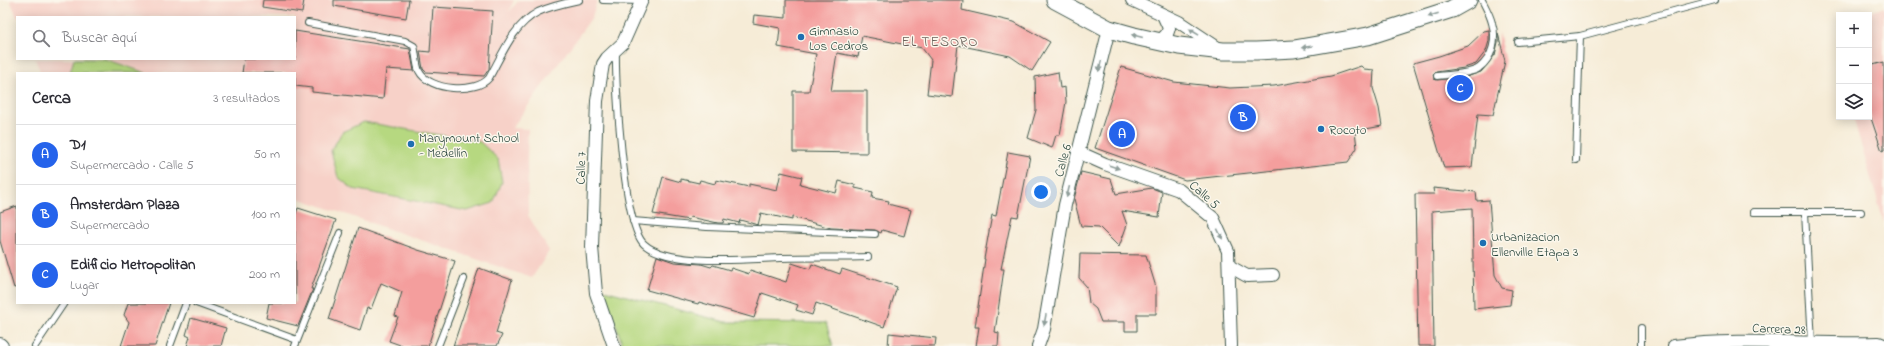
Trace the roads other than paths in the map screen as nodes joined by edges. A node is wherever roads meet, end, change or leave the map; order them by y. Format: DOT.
graph roads {
  1 [pos="579,0"];
  2 [pos="603,0"];
  3 [pos="1055,0"];
  4 [pos="1132,0"];
  5 [pos="1468,0"];
  6 [pos="1482,0"];
  7 [pos="1715,0"];
  8 [pos="642,1"];
  9 [pos="1164,15"];
  10 [pos="308,23"];
  11 [pos="1109,28"];
  12 [pos="1580,36"];
  13 [pos="1159,42"];
  14 [pos="1518,42"];
  15 [pos="616,50"];
  16 [pos="1223,51"];
  17 [pos="1437,76"];
  18 [pos="1078,152"];
  19 [pos="1576,160"];
  20 [pos="1754,212"];
  21 [pos="1805,212"];
  22 [pos="1861,212"];
  23 [pos="633,221"];
  24 [pos="340,233"];
  25 [pos="875,234"];
  26 [pos="868,257"];
  27 [pos="1229,266"];
  28 [pos="1273,275"];
  29 [pos="464,279"];
  30 [pos="63,304"];
  31 [pos="186,304"];
  32 [pos="198,304"];
  33 [pos="1641,328"];
  34 [pos="296,343"];
  35 [pos="1812,343"];
  36 [pos="1884,345"];
  37 [pos="35,346"];
  38 [pos="170,346"];
  39 [pos="438,346"];
  40 [pos="614,346"];
  41 [pos="1038,346"];
  42 [pos="1231,346"];
  43 [pos="1641,346"];
  44 [pos="1674,346"];
  1 -- 10 [label="lane"];
  2 -- 8 [label="lane"];
  3 -- 11 [label="main road"];
  4 -- 9 [label="street"];
  5 -- 16 [label="main road, one-way"];
  6 -- 17 [label="lane"];
  7 -- 12 [label="lane"];
  8 -- 15 [label="street, Calle 7"];
  9 -- 13 [label="street"];
  16 -- 9 [label="street, one-way"];
  13 -- 11 [label="main road, one-way"];
  11 -- 18 [label="street, Calle 6, one-way"];
  12 -- 14 [label="lane"];
  12 -- 19 [label="lane"];
  13 -- 16 [label="main road"];
  15 -- 23 [label="lane"];
  15 -- 40 [label="street, Calle 7"];
  18 -- 27 [label="street, Calle 5, one-way"];
  18 -- 41 [label="street, Calle 6, one-way"];
  20 -- 21 [label="lane"];
  21 -- 22 [label="lane"];
  21 -- 35 [label="lane"];
  23 -- 25 [label="lane"];
  23 -- 26 [label="lane"];
  24 -- 34 [label="lane"];
  27 -- 28 [label="street"];
  27 -- 42 [label="street, Calle 5"];
  29 -- 39 [label="lane"];
  30 -- 37 [label="lane"];
  31 -- 38 [label="lane"];
  32 -- 34 [label="lane"];
  33 -- 43 [label="lane"];
  35 -- 36 [label="street, Carrera 28"];
  35 -- 44 [label="street, Carrera 28"];
}
